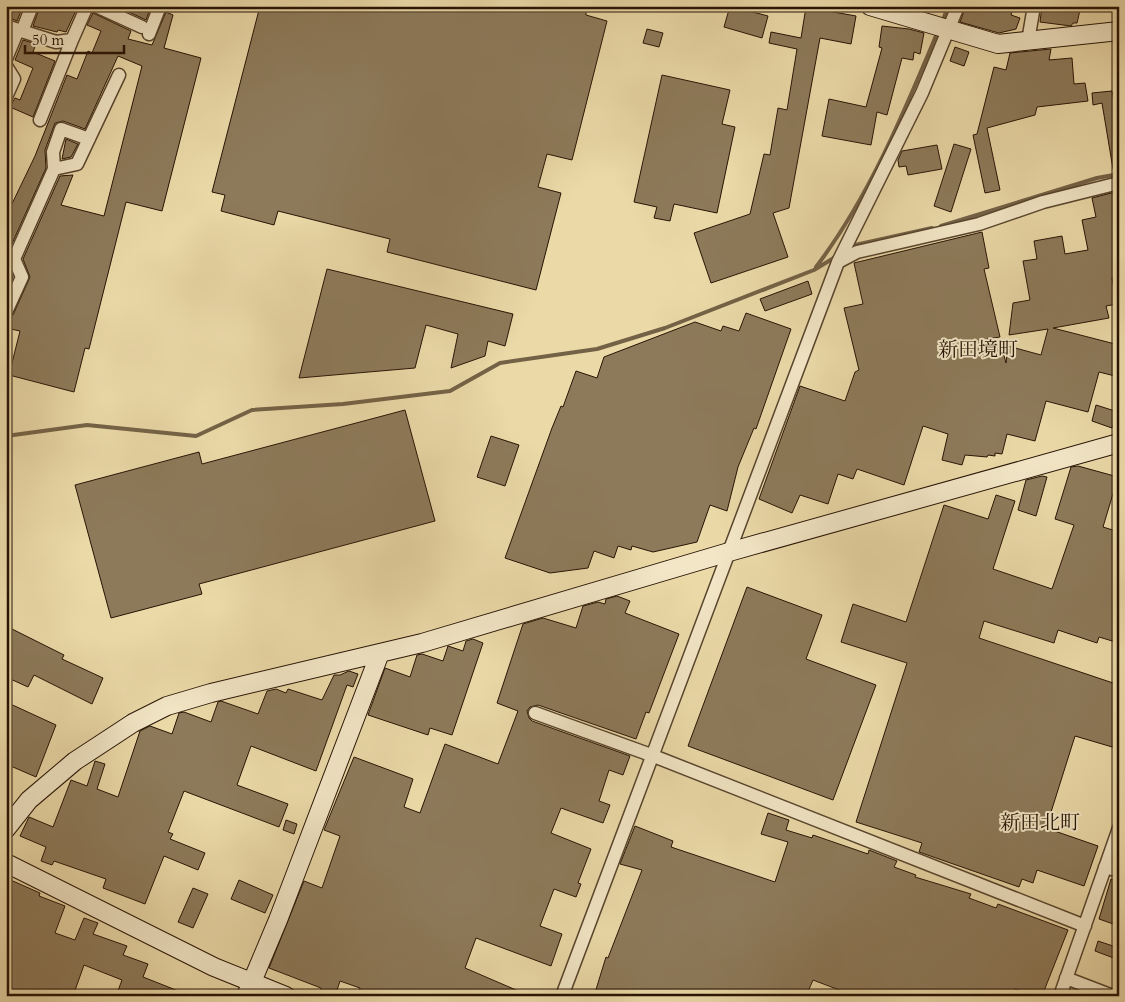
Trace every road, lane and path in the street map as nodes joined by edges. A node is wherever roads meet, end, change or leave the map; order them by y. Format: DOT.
graph roads {
  1 [pos="32,6"];
  2 [pos="87,6"];
  3 [pos="96,6"];
  4 [pos="160,6"];
  5 [pos="870,6"];
  6 [pos="958,6"];
  7 [pos="1034,6"];
  8 [pos="950,28"];
  9 [pos="15,29"];
  10 [pos="1119,31"];
  11 [pos="72,40"];
  12 [pos="1028,41"];
  13 [pos="6,59"];
  14 [pos="6,66"];
  15 [pos="119,75"];
  16 [pos="6,98"];
  17 [pos="40,120"];
  18 [pos="89,139"];
  19 [pos="54,169"];
  20 [pos="1119,183"];
  21 [pos="838,262"];
  22 [pos="6,312"];
  23 [pos="1119,443"];
  24 [pos="729,552"];
  25 [pos="380,653"];
  26 [pos="535,713"];
  27 [pos="651,755"];
  28 [pos="1119,828"];
  29 [pos="6,829"];
  30 [pos="6,863"];
  31 [pos="1105,867"];
  32 [pos="1119,871"];
  33 [pos="1085,926"];
  34 [pos="1066,978"];
  35 [pos="248,989"];
  36 [pos="286,996"];
  37 [pos="562,996"];
  38 [pos="1060,996"];
  39 [pos="1114,996"];
  1 -- 9 [label="street"];
  2 -- 11 [label="street"];
  3 -- 4 [label="street"];
  5 -- 8 [label="street"];
  6 -- 8 [label="street"];
  7 -- 12 [label="street"];
  8 -- 12 [label="street"];
  8 -- 21 [label="street"];
  9 -- 11 [label="street"];
  9 -- 13 [label="street"];
  10 -- 12 [label="street"];
  11 -- 17 [label="street"];
  14 -- 16 [label="street"];
  15 -- 18 [label="street"];
  18 -- 19 [label="street"];
  18 -- 19 [label="street"];
  19 -- 22 [label="street"];
  20 -- 21 [label="street"];
  21 -- 24 [label="street"];
  23 -- 24 [label="street"];
  24 -- 25 [label="street"];
  24 -- 27 [label="street"];
  25 -- 29 [label="street"];
  25 -- 35 [label="street"];
  26 -- 27 [label="street"];
  27 -- 33 [label="street"];
  27 -- 37 [label="street"];
  28 -- 31 [label="street"];
  30 -- 35 [label="street"];
  31 -- 32 [label="street"];
  31 -- 33 [label="street"];
  33 -- 34 [label="street"];
  34 -- 38 [label="street"];
  34 -- 39 [label="street"];
  35 -- 36 [label="street"];
}
